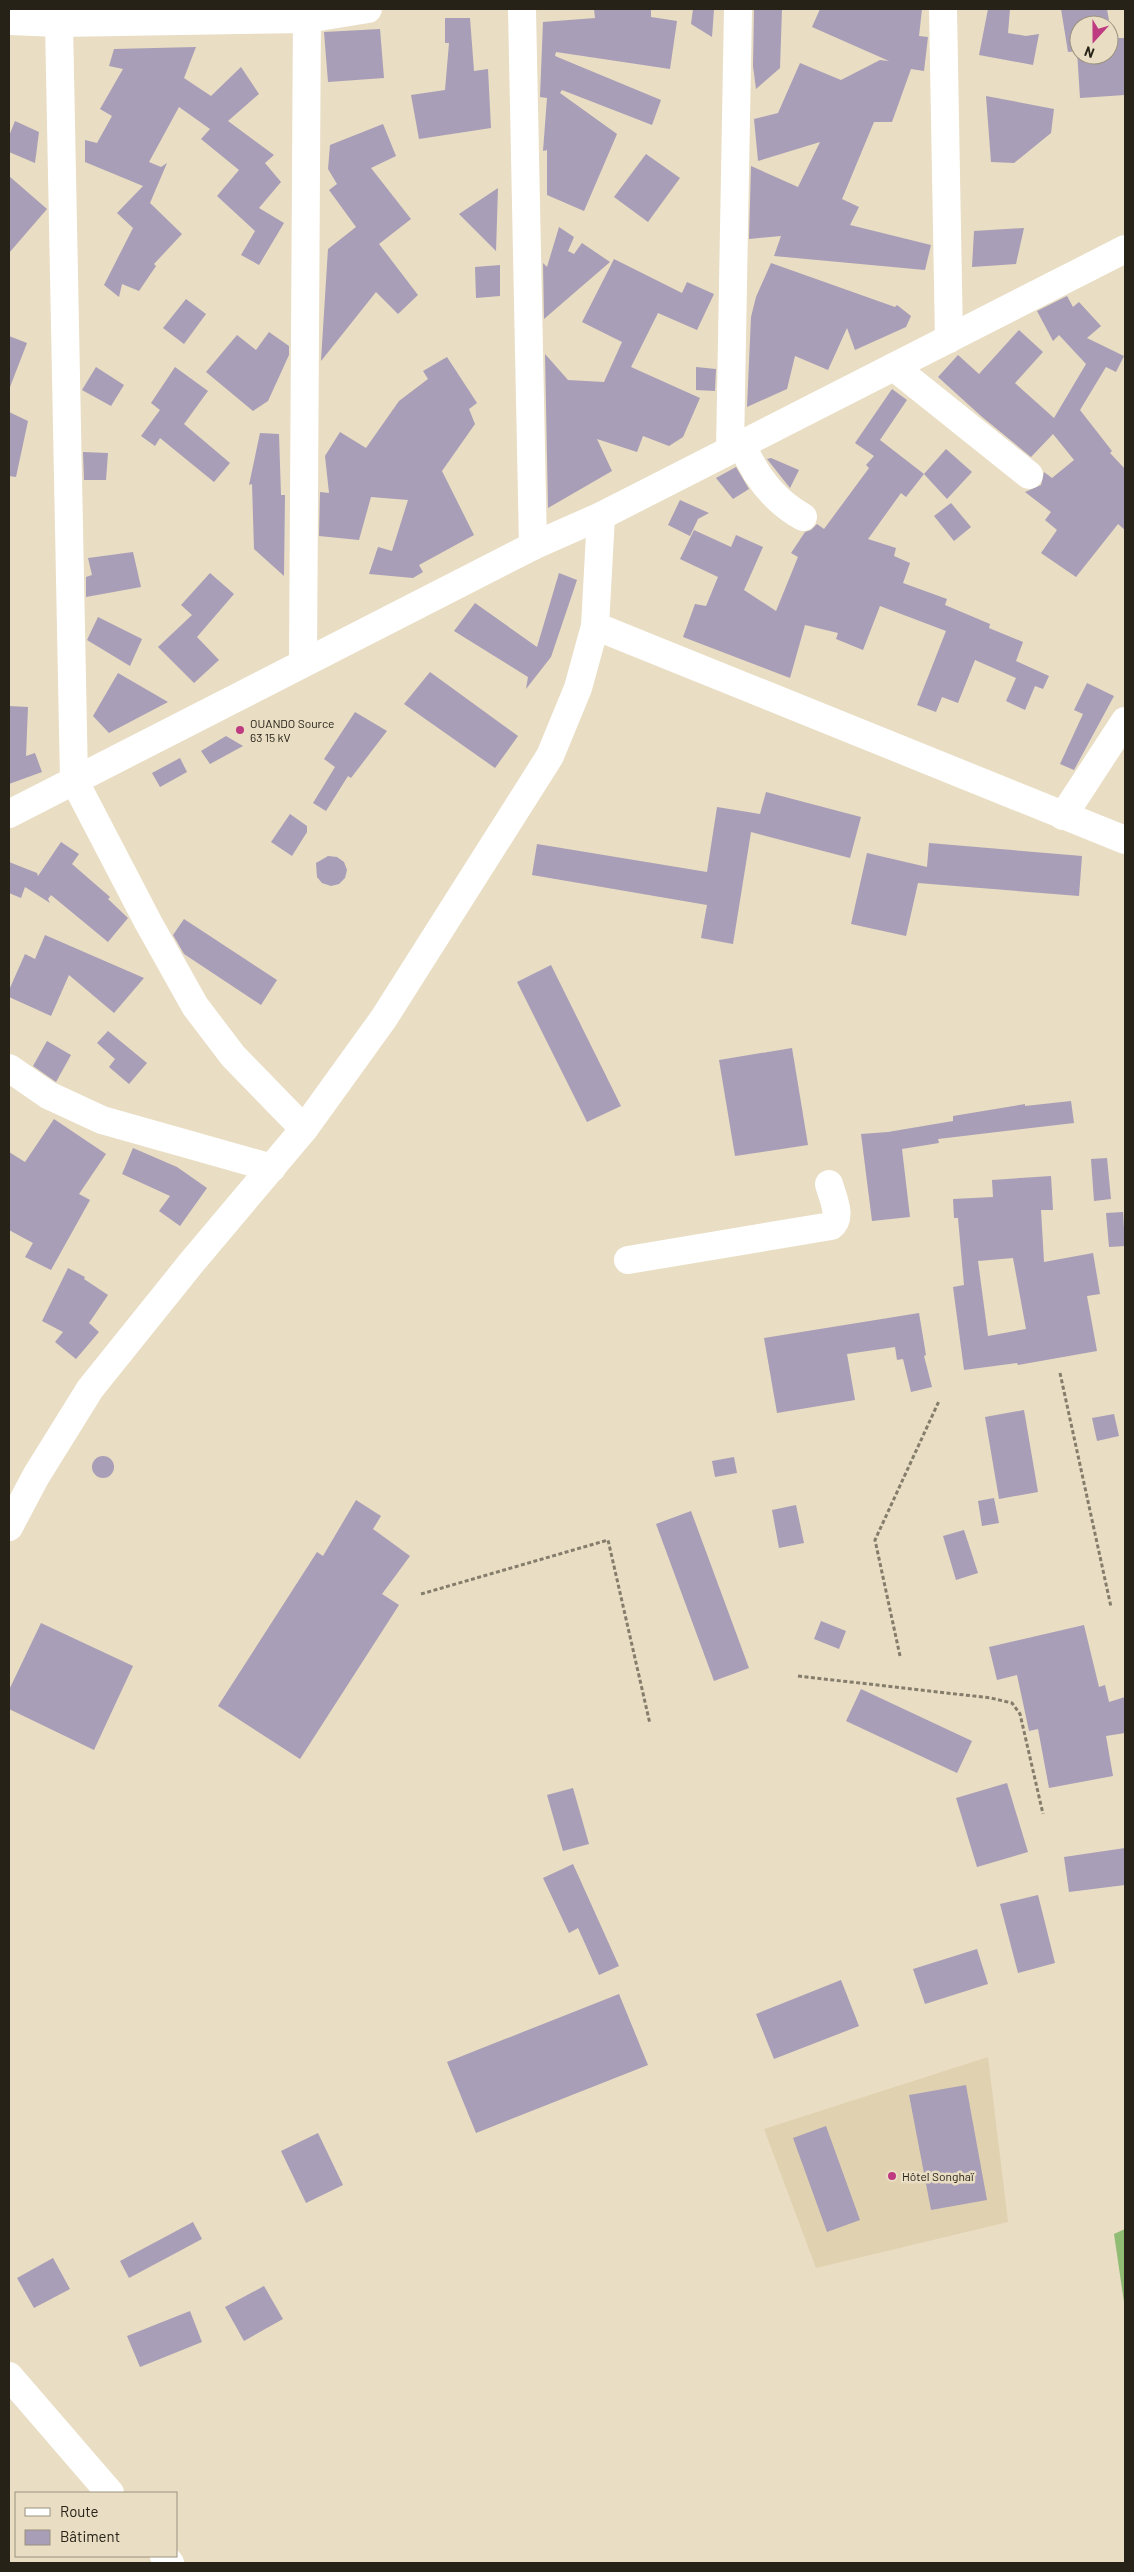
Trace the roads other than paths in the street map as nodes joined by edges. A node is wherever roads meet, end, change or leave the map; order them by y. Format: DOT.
graph roads {
  1 [pos="368,9"];
  2 [pos="522,9"];
  3 [pos="738,9"];
  4 [pos="944,9"];
  5 [pos="307,14"];
  6 [pos="9,21"];
  7 [pos="59,23"];
  8 [pos="1125,249"];
  9 [pos="949,339"];
  10 [pos="894,368"];
  11 [pos="736,446"];
  12 [pos="1029,475"];
  13 [pos="601,516"];
  14 [pos="802,517"];
  15 [pos="533,546"];
  16 [pos="595,626"];
  17 [pos="303,663"];
  18 [pos="1125,721"];
  19 [pos="74,780"];
  20 [pos="9,814"];
  21 [pos="1063,816"];
  22 [pos="1125,840"];
  23 [pos="9,1068"];
  24 [pos="304,1129"];
  25 [pos="272,1168"];
  26 [pos="829,1184"];
  27 [pos="628,1260"];
  28 [pos="9,1527"];
  29 [pos="9,2376"];
  30 [pos="109,2492"];
  1 -- 5 [label="street"];
  2 -- 15 [label="street"];
  3 -- 11 [label="street"];
  4 -- 9 [label="street"];
  5 -- 7 [label="street"];
  5 -- 17 [label="street"];
  6 -- 7 [label="street"];
  7 -- 19 [label="street"];
  8 -- 9 [label="street"];
  9 -- 10 [label="street"];
  10 -- 11 [label="street"];
  10 -- 12 [label="street"];
  11 -- 13 [label="street"];
  11 -- 14 [label="street"];
  13 -- 15 [label="street"];
  13 -- 16 [label="street"];
  15 -- 17 [label="street"];
  16 -- 21 [label="street"];
  16 -- 24 [label="street"];
  17 -- 19 [label="street"];
  18 -- 21 [label="street"];
  19 -- 20 [label="street"];
  19 -- 24 [label="street"];
  21 -- 22 [label="street"];
  23 -- 25 [label="street"];
  24 -- 25 [label="street"];
  25 -- 28 [label="street"];
  26 -- 27 [label="street"];
  29 -- 30 [label="street"];
}
